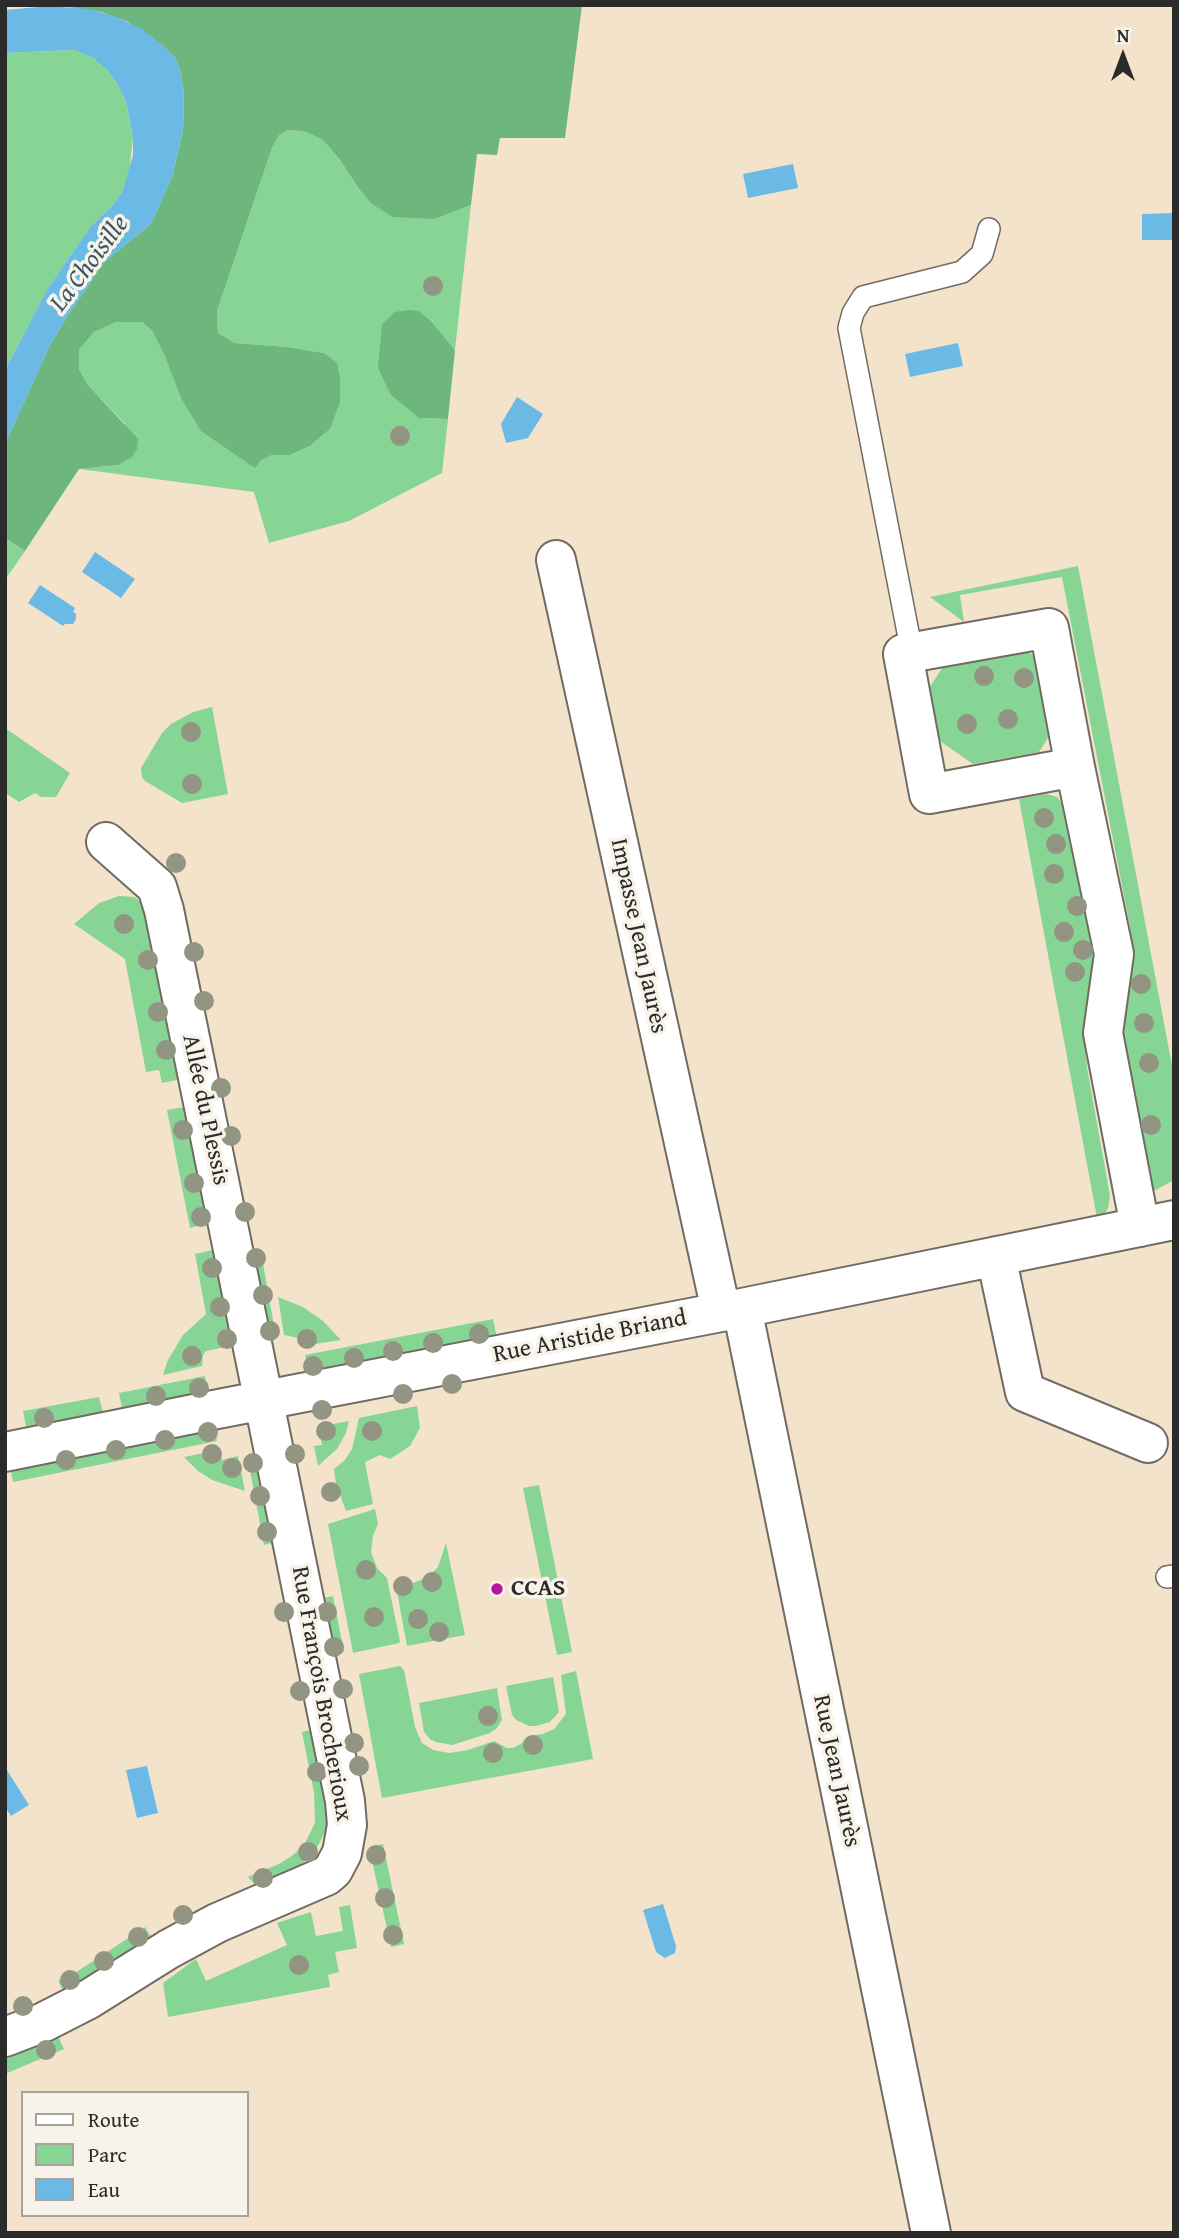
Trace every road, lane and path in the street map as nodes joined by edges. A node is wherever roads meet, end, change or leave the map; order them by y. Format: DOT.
graph roads {
  1 [pos="989,229"];
  2 [pos="556,560"];
  3 [pos="912,653"];
  4 [pos="1075,767"];
  5 [pos="106,842"];
  6 [pos="1157,1224"];
  7 [pos="996,1256"];
  8 [pos="732,1310"];
  9 [pos="264,1400"];
  10 [pos="1147,1443"];
  11 [pos="5,1452"];
  12 [pos="5,2037"];
  13 [pos="930,2233"];
  1 -- 3 [label="lane"];
  2 -- 8 [label="street, Impasse Jean Jaurès"];
  3 -- 4 [label="street"];
  3 -- 4 [label="street"];
  4 -- 6 [label="street"];
  5 -- 9 [label="street, Allée du Plessis"];
  6 -- 7 [label="street, Rue Aristide Briand"];
  7 -- 8 [label="street, Rue Aristide Briand"];
  7 -- 10 [label="street"];
  8 -- 9 [label="street, Rue Aristide Briand"];
  8 -- 13 [label="street, Rue Jean Jaurès"];
  9 -- 11 [label="street, Rue Aristide Briand"];
  9 -- 12 [label="street, Rue François Brocherioux"];
}
